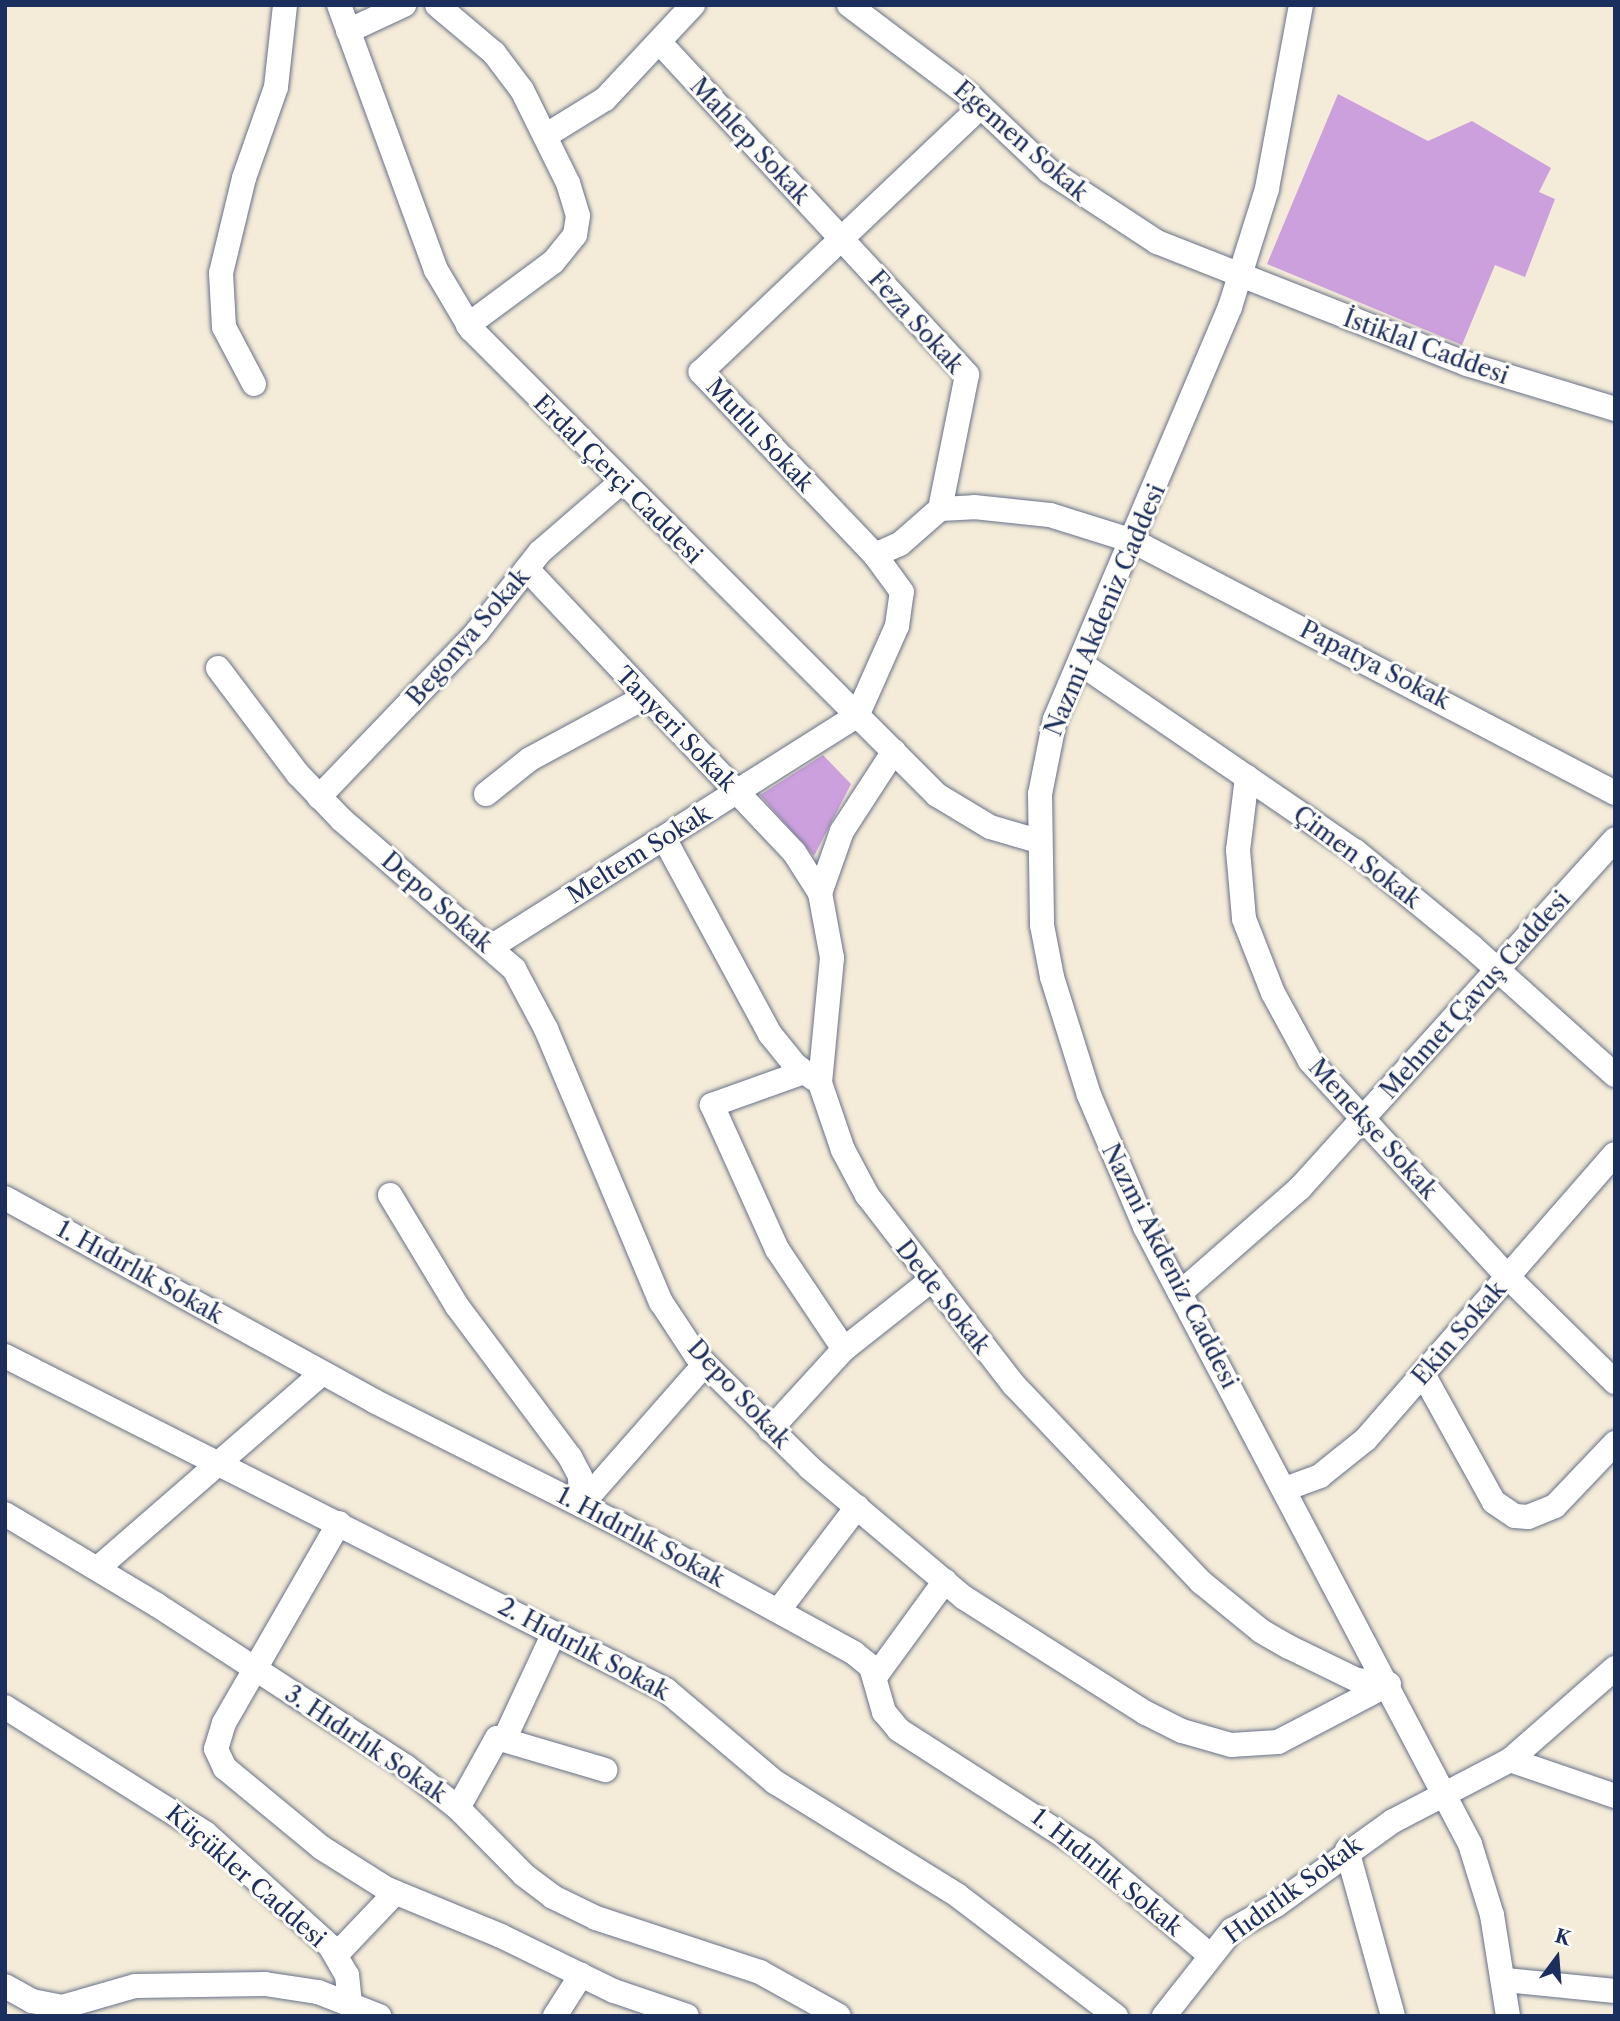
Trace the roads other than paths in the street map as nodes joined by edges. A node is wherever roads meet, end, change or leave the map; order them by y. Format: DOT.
graph roads {
  1 [pos="285,5"];
  2 [pos="339,5"];
  3 [pos="404,5"];
  4 [pos="437,5"];
  5 [pos="694,5"];
  6 [pos="1301,5"];
  7 [pos="850,6"];
  8 [pos="348,32"];
  9 [pos="660,43"];
  10 [pos="980,107"];
  11 [pos="545,136"];
  12 [pos="841,239"];
  13 [pos="1241,276"];
  14 [pos="468,325"];
  15 [pos="254,384"];
  16 [pos="1615,409"];
  17 [pos="621,482"];
  18 [pos="940,509"];
  19 [pos="1133,541"];
  20 [pos="875,555"];
  21 [pos="527,569"];
  22 [pos="1080,663"];
  23 [pos="218,668"];
  24 [pos="645,697"];
  25 [pos="857,716"];
  26 [pos="894,751"];
  27 [pos="1247,777"];
  28 [pos="737,792"];
  29 [pos="1615,793"];
  30 [pos="486,794"];
  31 [pos="319,797"];
  32 [pos="664,838"];
  33 [pos="1615,839"];
  34 [pos="1038,841"];
  35 [pos="820,893"];
  36 [pos="491,947"];
  37 [pos="1498,970"];
  38 [pos="1615,1075"];
  39 [pos="812,1077"];
  40 [pos="1361,1121"];
  41 [pos="1615,1154"];
  42 [pos="390,1195"];
  43 [pos="5,1198"];
  44 [pos="1508,1277"];
  45 [pos="930,1281"];
  46 [pos="1180,1293"];
  47 [pos="844,1349"];
  48 [pos="5,1356"];
  49 [pos="705,1364"];
  50 [pos="322,1373"];
  51 [pos="1423,1374"];
  52 [pos="1614,1379"];
  53 [pos="769,1430"];
  54 [pos="1615,1443"];
  55 [pos="220,1463"];
  56 [pos="1285,1489"];
  57 [pos="581,1505"];
  58 [pos="857,1507"];
  59 [pos="5,1514"];
  60 [pos="339,1523"];
  61 [pos="98,1569"];
  62 [pos="944,1581"];
  63 [pos="778,1611"];
  64 [pos="554,1633"];
  65 [pos="1615,1668"];
  66 [pos="255,1670"];
  67 [pos="875,1677"];
  68 [pos="1389,1684"];
  69 [pos="5,1707"];
  70 [pos="504,1740"];
  71 [pos="1510,1760"];
  72 [pos="606,1770"];
  73 [pos="1448,1795"];
  74 [pos="1615,1796"];
  75 [pos="458,1808"];
  76 [pos="1347,1850"];
  77 [pos="395,1893"];
  78 [pos="336,1955"];
  79 [pos="1210,1955"];
  80 [pos="580,1975"];
  81 [pos="1505,1980"];
  82 [pos="5,1986"];
  83 [pos="1615,1991"];
  84 [pos="350,2002"];
  85 [pos="379,2016"];
  86 [pos="555,2016"];
  87 [pos="687,2016"];
  88 [pos="839,2016"];
  89 [pos="1116,2016"];
  90 [pos="1164,2016"];
  91 [pos="1393,2016"];
  92 [pos="1508,2016"];
  1 -- 15 [label="street"];
  2 -- 8 [label="street, Erdal Çerçi Caddesi"];
  3 -- 8 [label="street"];
  4 -- 11 [label="street"];
  5 -- 9 [label="street"];
  6 -- 13 [label="street, Nazmi Akdeniz Caddesi"];
  7 -- 10 [label="street, Egemen Sokak"];
  8 -- 14 [label="street, Erdal Çerçi Caddesi"];
  9 -- 11 [label="street"];
  9 -- 12 [label="street, Mahlep Sokak"];
  10 -- 12 [label="street, Mutlu Sokak"];
  10 -- 13 [label="street, Egemen Sokak"];
  11 -- 14 [label="street"];
  12 -- 18 [label="street, Feza Sokak"];
  12 -- 20 [label="street, Mutlu Sokak"];
  13 -- 16 [label="street, İstiklal Caddesi"];
  13 -- 19 [label="street, Nazmi Akdeniz Caddesi"];
  14 -- 17 [label="street, Erdal Çerçi Caddesi"];
  17 -- 21 [label="street, Begonya Sokak"];
  17 -- 25 [label="street, Erdal Çerçi Caddesi"];
  18 -- 19 [label="street"];
  18 -- 20 [label="street"];
  19 -- 22 [label="street, Nazmi Akdeniz Caddesi"];
  19 -- 29 [label="street, Papatya Sokak"];
  20 -- 25 [label="street, Mutlu Sokak"];
  21 -- 24 [label="street, Tanyeri Sokak"];
  21 -- 31 [label="street, Begonya Sokak"];
  22 -- 27 [label="street, Çimen Sokak"];
  22 -- 34 [label="street, Nazmi Akdeniz Caddesi"];
  23 -- 31 [label="street, Depo Sokak"];
  24 -- 28 [label="street, Tanyeri Sokak"];
  24 -- 30 [label="street"];
  25 -- 26 [label="street, Erdal Çerçi Caddesi"];
  25 -- 28 [label="street, Meltem Sokak"];
  26 -- 34 [label="street, Erdal Çerçi Caddesi"];
  26 -- 35 [label="street, Dede Sokak"];
  27 -- 37 [label="street, Çimen Sokak"];
  27 -- 40 [label="street, Menekşe Sokak"];
  28 -- 32 [label="street, Meltem Sokak"];
  28 -- 35 [label="street, Tanyeri Sokak"];
  31 -- 36 [label="street, Depo Sokak"];
  32 -- 36 [label="street, Meltem Sokak"];
  32 -- 39 [label="street"];
  33 -- 37 [label="street, Mehmet Çavuş Caddesi"];
  34 -- 46 [label="street, Nazmi Akdeniz Caddesi"];
  35 -- 39 [label="street, Dede Sokak"];
  36 -- 49 [label="street, Depo Sokak"];
  37 -- 38 [label="street, Çimen Sokak"];
  37 -- 40 [label="street, Mehmet Çavuş Caddesi"];
  39 -- 45 [label="street, Dede Sokak"];
  39 -- 47 [label="street"];
  40 -- 44 [label="street, Menekşe Sokak"];
  40 -- 46 [label="street, Mehmet Çavuş Caddesi"];
  41 -- 44 [label="street, Ekin Sokak"];
  42 -- 57 [label="street"];
  43 -- 50 [label="street, 1. Hıdırlık Sokak"];
  44 -- 51 [label="street, Ekin Sokak"];
  44 -- 52 [label="street, Menekşe Sokak"];
  45 -- 47 [label="street"];
  45 -- 68 [label="street, Dede Sokak"];
  46 -- 56 [label="street, Nazmi Akdeniz Caddesi"];
  47 -- 53 [label="street"];
  48 -- 55 [label="street, 2. Hıdırlık Sokak"];
  49 -- 53 [label="street, Depo Sokak"];
  49 -- 57 [label="street"];
  50 -- 55 [label="street"];
  50 -- 57 [label="street, 1. Hıdırlık Sokak"];
  51 -- 54 [label="street"];
  51 -- 56 [label="street, Ekin Sokak"];
  53 -- 58 [label="street, Depo Sokak"];
  55 -- 60 [label="street, 2. Hıdırlık Sokak"];
  55 -- 61 [label="street"];
  56 -- 68 [label="street, Nazmi Akdeniz Caddesi"];
  57 -- 63 [label="street, 1. Hıdırlık Sokak"];
  58 -- 62 [label="street, Depo Sokak"];
  58 -- 63 [label="street"];
  59 -- 61 [label="street, 3. Hıdırlık Sokak"];
  60 -- 64 [label="street, 2. Hıdırlık Sokak"];
  60 -- 66 [label="street"];
  61 -- 66 [label="street, 3. Hıdırlık Sokak"];
  62 -- 67 [label="street"];
  62 -- 68 [label="street, Depo Sokak"];
  63 -- 67 [label="street, 1. Hıdırlık Sokak"];
  64 -- 70 [label="street"];
  64 -- 89 [label="street, 2. Hıdırlık Sokak"];
  65 -- 71 [label="street, Hıdırlık Sokak"];
  66 -- 75 [label="street, 3. Hıdırlık Sokak"];
  66 -- 77 [label="street"];
  67 -- 79 [label="street, 1. Hıdırlık Sokak"];
  68 -- 73 [label="street, Nazmi Akdeniz Caddesi"];
  69 -- 78 [label="street, Küçükler Caddesi"];
  70 -- 72 [label="street"];
  70 -- 75 [label="street"];
  71 -- 73 [label="street, Hıdırlık Sokak"];
  71 -- 74 [label="street"];
  73 -- 76 [label="street, Hıdırlık Sokak"];
  73 -- 81 [label="street, Nazmi Akdeniz Caddesi"];
  75 -- 88 [label="street, 3. Hıdırlık Sokak"];
  76 -- 79 [label="street, Hıdırlık Sokak"];
  76 -- 91 [label="street"];
  77 -- 78 [label="street"];
  77 -- 80 [label="street"];
  78 -- 84 [label="street, Küçükler Caddesi"];
  79 -- 90 [label="street, Hıdırlık Sokak"];
  80 -- 86 [label="street"];
  80 -- 87 [label="street"];
  81 -- 83 [label="street"];
  81 -- 92 [label="street, Nazmi Akdeniz Caddesi"];
  82 -- 84 [label="street"];
  84 -- 85 [label="street"];
}
